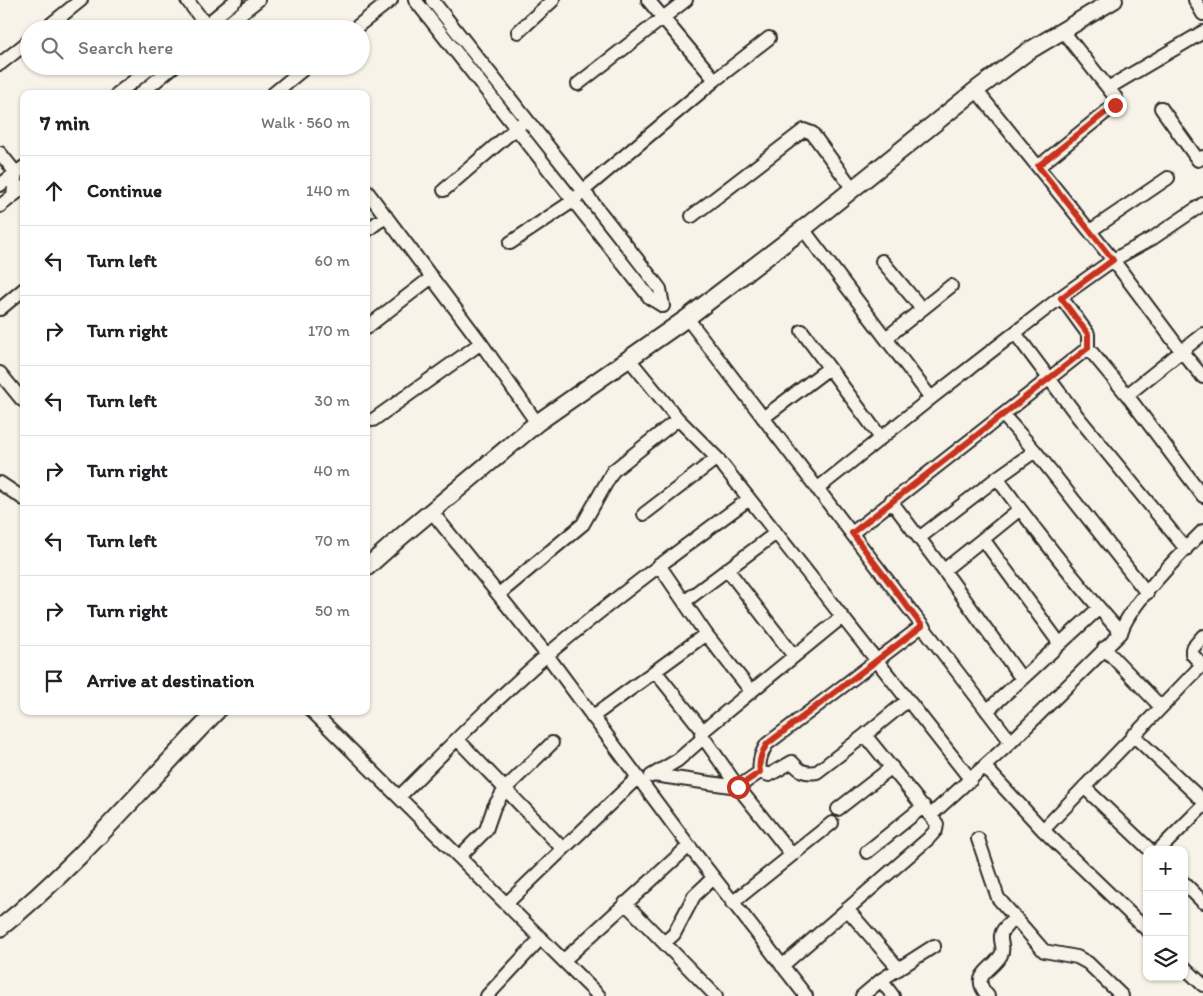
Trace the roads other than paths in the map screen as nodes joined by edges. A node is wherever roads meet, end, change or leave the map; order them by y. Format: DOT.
graph roads {
  1 [pos="80,0"];
  2 [pos="187,0"];
  3 [pos="236,0"];
  4 [pos="258,0"];
  5 [pos="390,0"];
  6 [pos="415,0"];
  7 [pos="432,0"];
  8 [pos="552,0"];
  9 [pos="648,0"];
  10 [pos="686,0"];
  11 [pos="1114,0"];
  12 [pos="1195,0"];
  13 [pos="1203,14"];
  14 [pos="663,19"];
  15 [pos="56,20"];
  16 [pos="200,20"];
  17 [pos="212,20"];
  18 [pos="232,20"];
  19 [pos="365,20"];
  20 [pos="1062,30"];
  21 [pos="518,32"];
  22 [pos="1203,32"];
  23 [pos="769,38"];
  24 [pos="20,48"];
  25 [pos="0,64"];
  26 [pos="142,75"];
  27 [pos="163,75"];
  28 [pos="296,75"];
  29 [pos="715,80"];
  30 [pos="578,84"];
  31 [pos="1108,88"];
  32 [pos="124,90"];
  33 [pos="145,90"];
  34 [pos="277,90"];
  35 [pos="976,90"];
  36 [pos="1161,108"];
  37 [pos="526,120"];
  38 [pos="515,128"];
  39 [pos="0,154"];
  40 [pos="1203,157"];
  41 [pos="1038,166"];
  42 [pos="20,170"];
  43 [pos="1168,178"];
  44 [pos="0,185"];
  45 [pos="853,189"];
  46 [pos="20,190"];
  47 [pos="444,190"];
  48 [pos="584,190"];
  49 [pos="13,195"];
  50 [pos="370,195"];
  51 [pos="573,201"];
  52 [pos="1203,204"];
  53 [pos="0,206"];
  54 [pos="386,216"];
  55 [pos="692,216"];
  56 [pos="370,228"];
  57 [pos="803,229"];
  58 [pos="1090,231"];
  59 [pos="510,243"];
  60 [pos="1113,260"];
  61 [pos="882,261"];
  62 [pos="432,277"];
  63 [pos="951,286"];
  64 [pos="20,292"];
  65 [pos="1061,298"];
  66 [pos="663,306"];
  67 [pos="0,309"];
  68 [pos="922,310"];
  69 [pos="681,322"];
  70 [pos="370,325"];
  71 [pos="802,331"];
  72 [pos="1015,333"];
  73 [pos="1203,334"];
  74 [pos="886,338"];
  75 [pos="481,343"];
  76 [pos="1088,348"];
  77 [pos="1182,352"];
  78 [pos="629,359"];
  79 [pos="828,368"];
  80 [pos="0,372"];
  81 [pos="1203,377"];
  82 [pos="1048,379"];
  83 [pos="1127,395"];
  84 [pos="20,397"];
  85 [pos="932,398"];
  86 [pos="1003,415"];
  87 [pos="762,418"];
  88 [pos="678,419"];
  89 [pos="373,420"];
  90 [pos="538,423"];
  91 [pos="881,438"];
  92 [pos="1035,451"];
  93 [pos="717,458"];
  94 [pos="997,478"];
  95 [pos="0,482"];
  96 [pos="817,489"];
  97 [pos="20,496"];
  98 [pos="1203,496"];
  99 [pos="749,499"];
  100 [pos="891,501"];
  101 [pos="1020,509"];
  102 [pos="432,512"];
  103 [pos="644,514"];
  104 [pos="1203,531"];
  105 [pos="776,533"];
  106 [pos="852,533"];
  107 [pos="919,538"];
  108 [pos="983,539"];
  109 [pos="1186,549"];
  110 [pos="370,565"];
  111 [pos="659,565"];
  112 [pos="727,569"];
  113 [pos="944,570"];
  114 [pos="1147,593"];
  115 [pos="499,594"];
  116 [pos="684,602"];
  117 [pos="1099,608"];
  118 [pos="842,617"];
  119 [pos="922,626"];
  120 [pos="1121,633"];
  121 [pos="706,634"];
  122 [pos="1203,636"];
  123 [pos="1060,644"];
  124 [pos="1104,648"];
  125 [pos="547,655"];
  126 [pos="794,656"];
  127 [pos="876,660"];
  128 [pos="1203,665"];
  129 [pos="655,671"];
  130 [pos="1022,679"];
  131 [pos="751,690"];
  132 [pos="908,700"];
  133 [pos="1161,707"];
  134 [pos="987,711"];
  135 [pos="213,715"];
  136 [pos="316,715"];
  137 [pos="592,717"];
  138 [pos="703,734"];
  139 [pos="865,735"];
  140 [pos="1133,735"];
  141 [pos="457,739"];
  142 [pos="1011,742"];
  143 [pos="552,743"];
  144 [pos="892,767"];
  145 [pos="985,767"];
  146 [pos="760,772"];
  147 [pos="654,775"];
  148 [pos="639,780"];
  149 [pos="971,780"];
  150 [pos="738,787"];
  151 [pos="1084,787"];
  152 [pos="505,789"];
  153 [pos="399,797"];
  154 [pos="1203,801"];
  155 [pos="1203,806"];
  156 [pos="838,809"];
  157 [pos="928,811"];
  158 [pos="832,823"];
  159 [pos="1043,830"];
  160 [pos="978,839"];
  161 [pos="688,846"];
  162 [pos="1146,846"];
  163 [pos="1163,846"];
  164 [pos="563,849"];
  165 [pos="867,852"];
  166 [pos="792,855"];
  167 [pos="459,857"];
  168 [pos="713,878"];
  169 [pos="1188,887"];
  170 [pos="1203,902"];
  171 [pos="625,903"];
  172 [pos="732,903"];
  173 [pos="506,904"];
  174 [pos="848,909"];
  175 [pos="1016,918"];
  176 [pos="1143,926"];
  177 [pos="0,928"];
  178 [pos="541,938"];
  179 [pos="664,942"];
  180 [pos="934,946"];
  181 [pos="564,960"];
  182 [pos="782,966"];
  183 [pos="899,969"];
  184 [pos="1188,971"];
  185 [pos="881,980"];
  186 [pos="1203,985"];
  187 [pos="1203,993"];
  188 [pos="597,995"];
  189 [pos="487,996"];
  190 [pos="716,996"];
  191 [pos="806,996"];
  192 [pos="862,996"];
  193 [pos="893,996"];
  194 [pos="988,996"];
  195 [pos="1122,996"];
  196 [pos="1200,996"];
  1 -- 15 [label="street"];
  2 -- 16 [label="street"];
  3 -- 17 [label="street"];
  4 -- 18 [label="street"];
  5 -- 19 [label="street"];
  6 -- 38 [label="street"];
  7 -- 37 [label="street"];
  8 -- 21 [label="street"];
  9 -- 14 [label="street"];
  10 -- 14 [label="street"];
  11 -- 20 [label="street"];
  12 -- 13 [label="street"];
  14 -- 29 [label="street"];
  14 -- 30 [label="street"];
  20 -- 31 [label="street"];
  20 -- 35 [label="street"];
  22 -- 31 [label="street"];
  23 -- 29 [label="street"];
  24 -- 25 [label="street"];
  26 -- 32 [label="street"];
  27 -- 33 [label="street"];
  28 -- 34 [label="street"];
  29 -- 48 [label="street"];
  31 -- 41 [label="street"];
  35 -- 41 [label="street"];
  35 -- 45 [label="street"];
  36 -- 40 [label="street"];
  37 -- 38 [label="street"];
  37 -- 48 [label="street"];
  38 -- 47 [label="street"];
  38 -- 51 [label="street"];
  39 -- 42 [label="street"];
  41 -- 58 [label="street"];
  42 -- 44 [label="street"];
  42 -- 49 [label="street"];
  43 -- 58 [label="street"];
  45 -- 55 [label="street"];
  45 -- 57 [label="street"];
  46 -- 49 [label="street"];
  48 -- 51 [label="street"];
  48 -- 66 [label="street"];
  49 -- 53 [label="street"];
  50 -- 54 [label="street"];
  51 -- 59 [label="street"];
  51 -- 66 [label="street"];
  52 -- 60 [label="street"];
  54 -- 56 [label="street"];
  54 -- 62 [label="street"];
  57 -- 69 [label="street"];
  57 -- 74 [label="street"];
  58 -- 60 [label="street"];
  60 -- 65 [label="street"];
  60 -- 77 [label="street"];
  61 -- 68 [label="street"];
  62 -- 70 [label="street"];
  62 -- 75 [label="street"];
  63 -- 68 [label="street"];
  64 -- 67 [label="street"];
  65 -- 72 [label="street"];
  65 -- 76 [label="street"];
  66 -- 69 [label="street"];
  68 -- 74 [label="street"];
  69 -- 78 [label="street"];
  69 -- 87 [label="street"];
  71 -- 79 [label="street"];
  72 -- 82 [label="street"];
  72 -- 85 [label="street"];
  73 -- 77 [label="street"];
  74 -- 85 [label="street"];
  75 -- 89 [label="street"];
  75 -- 90 [label="street"];
  76 -- 82 [label="street"];
  76 -- 83 [label="street"];
  77 -- 81 [label="street"];
  77 -- 83 [label="street"];
  78 -- 88 [label="street"];
  78 -- 90 [label="street"];
  79 -- 87 [label="street"];
  79 -- 91 [label="street"];
  80 -- 84 [label="street"];
  82 -- 86 [label="street"];
  82 -- 109 [label="street"];
  83 -- 98 [label="street"];
  85 -- 91 [label="street"];
  86 -- 92 [label="street"];
  86 -- 100 [label="street"];
  87 -- 96 [label="street"];
  88 -- 93 [label="street"];
  88 -- 115 [label="street"];
  90 -- 102 [label="street"];
  91 -- 96 [label="street"];
  92 -- 94 [label="street"];
  92 -- 114 [label="street"];
  93 -- 99 [label="street"];
  93 -- 103 [label="street"];
  94 -- 101 [label="street"];
  94 -- 107 [label="street"];
  95 -- 97 [label="street"];
  96 -- 106 [label="street"];
  99 -- 105 [label="street"];
  99 -- 111 [label="street"];
  100 -- 106 [label="street"];
  100 -- 107 [label="street"];
  101 -- 108 [label="street"];
  101 -- 117 [label="street"];
  102 -- 110 [label="street"];
  102 -- 115 [label="street"];
  104 -- 109 [label="street"];
  105 -- 112 [label="street"];
  105 -- 118 [label="street"];
  106 -- 119 [label="street"];
  107 -- 113 [label="street"];
  108 -- 113 [label="street"];
  108 -- 123 [label="street"];
  109 -- 114 [label="street"];
  111 -- 116 [label="street"];
  111 -- 125 [label="street"];
  112 -- 116 [label="street"];
  112 -- 126 [label="street"];
  113 -- 130 [label="street"];
  114 -- 120 [label="street"];
  115 -- 125 [label="street"];
  116 -- 121 [label="street"];
  117 -- 120 [label="street"];
  117 -- 123 [label="street"];
  118 -- 126 [label="street"];
  118 -- 127 [label="street"];
  119 -- 127 [label="street"];
  119 -- 134 [label="street"];
  120 -- 124 [label="street"];
  121 -- 129 [label="street"];
  121 -- 131 [label="street"];
  122 -- 128 [label="street"];
  123 -- 130 [label="street"];
  124 -- 133 [label="street"];
  124 -- 142 [label="street"];
  125 -- 137 [label="street"];
  125 -- 141 [label="street"];
  126 -- 131 [label="street"];
  127 -- 132 [label="street"];
  127 -- 146 [label="street"];
  128 -- 133 [label="street"];
  129 -- 137 [label="street"];
  129 -- 138 [label="street"];
  130 -- 134 [label="street"];
  131 -- 138 [label="street"];
  132 -- 139 [label="street"];
  132 -- 149 [label="street"];
  133 -- 140 [label="street"];
  134 -- 142 [label="street"];
  135 -- 177 [label="street"];
  136 -- 153 [label="street"];
  137 -- 148 [label="street"];
  138 -- 147 [label="street"];
  138 -- 150 [label="street"];
  139 -- 144 [label="street"];
  139 -- 146 [label="street"];
  140 -- 151 [label="street"];
  140 -- 154 [label="street"];
  141 -- 152 [label="street"];
  141 -- 153 [label="street"];
  142 -- 145 [label="street"];
  143 -- 152 [label="street"];
  144 -- 156 [label="street"];
  144 -- 157 [label="street"];
  145 -- 149 [label="street"];
  145 -- 159 [label="street"];
  146 -- 150 [label="street"];
  147 -- 148 [label="street"];
  147 -- 150 [label="street"];
  148 -- 161 [label="street"];
  148 -- 164 [label="street"];
  149 -- 157 [label="street"];
  150 -- 166 [label="street"];
  151 -- 159 [label="street"];
  151 -- 162 [label="street"];
  152 -- 164 [label="street"];
  152 -- 167 [label="street"];
  153 -- 167 [label="street"];
  155 -- 163 [label="street"];
  157 -- 165 [label="street"];
  157 -- 174 [label="street"];
  158 -- 166 [label="street"];
  159 -- 176 [label="street"];
  160 -- 175 [label="street"];
  161 -- 168 [label="street"];
  161 -- 171 [label="street"];
  164 -- 173 [label="street"];
  166 -- 172 [label="street"];
  167 -- 173 [label="street"];
  168 -- 172 [label="street"];
  168 -- 179 [label="street"];
  169 -- 170 [label="street"];
  171 -- 179 [label="street"];
  171 -- 181 [label="street"];
  172 -- 182 [label="street"];
  173 -- 178 [label="street"];
  174 -- 182 [label="street"];
  174 -- 183 [label="street"];
  175 -- 194 [label="street"];
  175 -- 195 [label="street"];
  178 -- 181 [label="street"];
  178 -- 189 [label="street"];
  179 -- 190 [label="street"];
  180 -- 183 [label="street"];
  181 -- 188 [label="street"];
  182 -- 191 [label="street"];
  183 -- 185 [label="street"];
  184 -- 186 [label="street"];
  185 -- 192 [label="street"];
  185 -- 193 [label="street"];
  187 -- 196 [label="street"];
}
